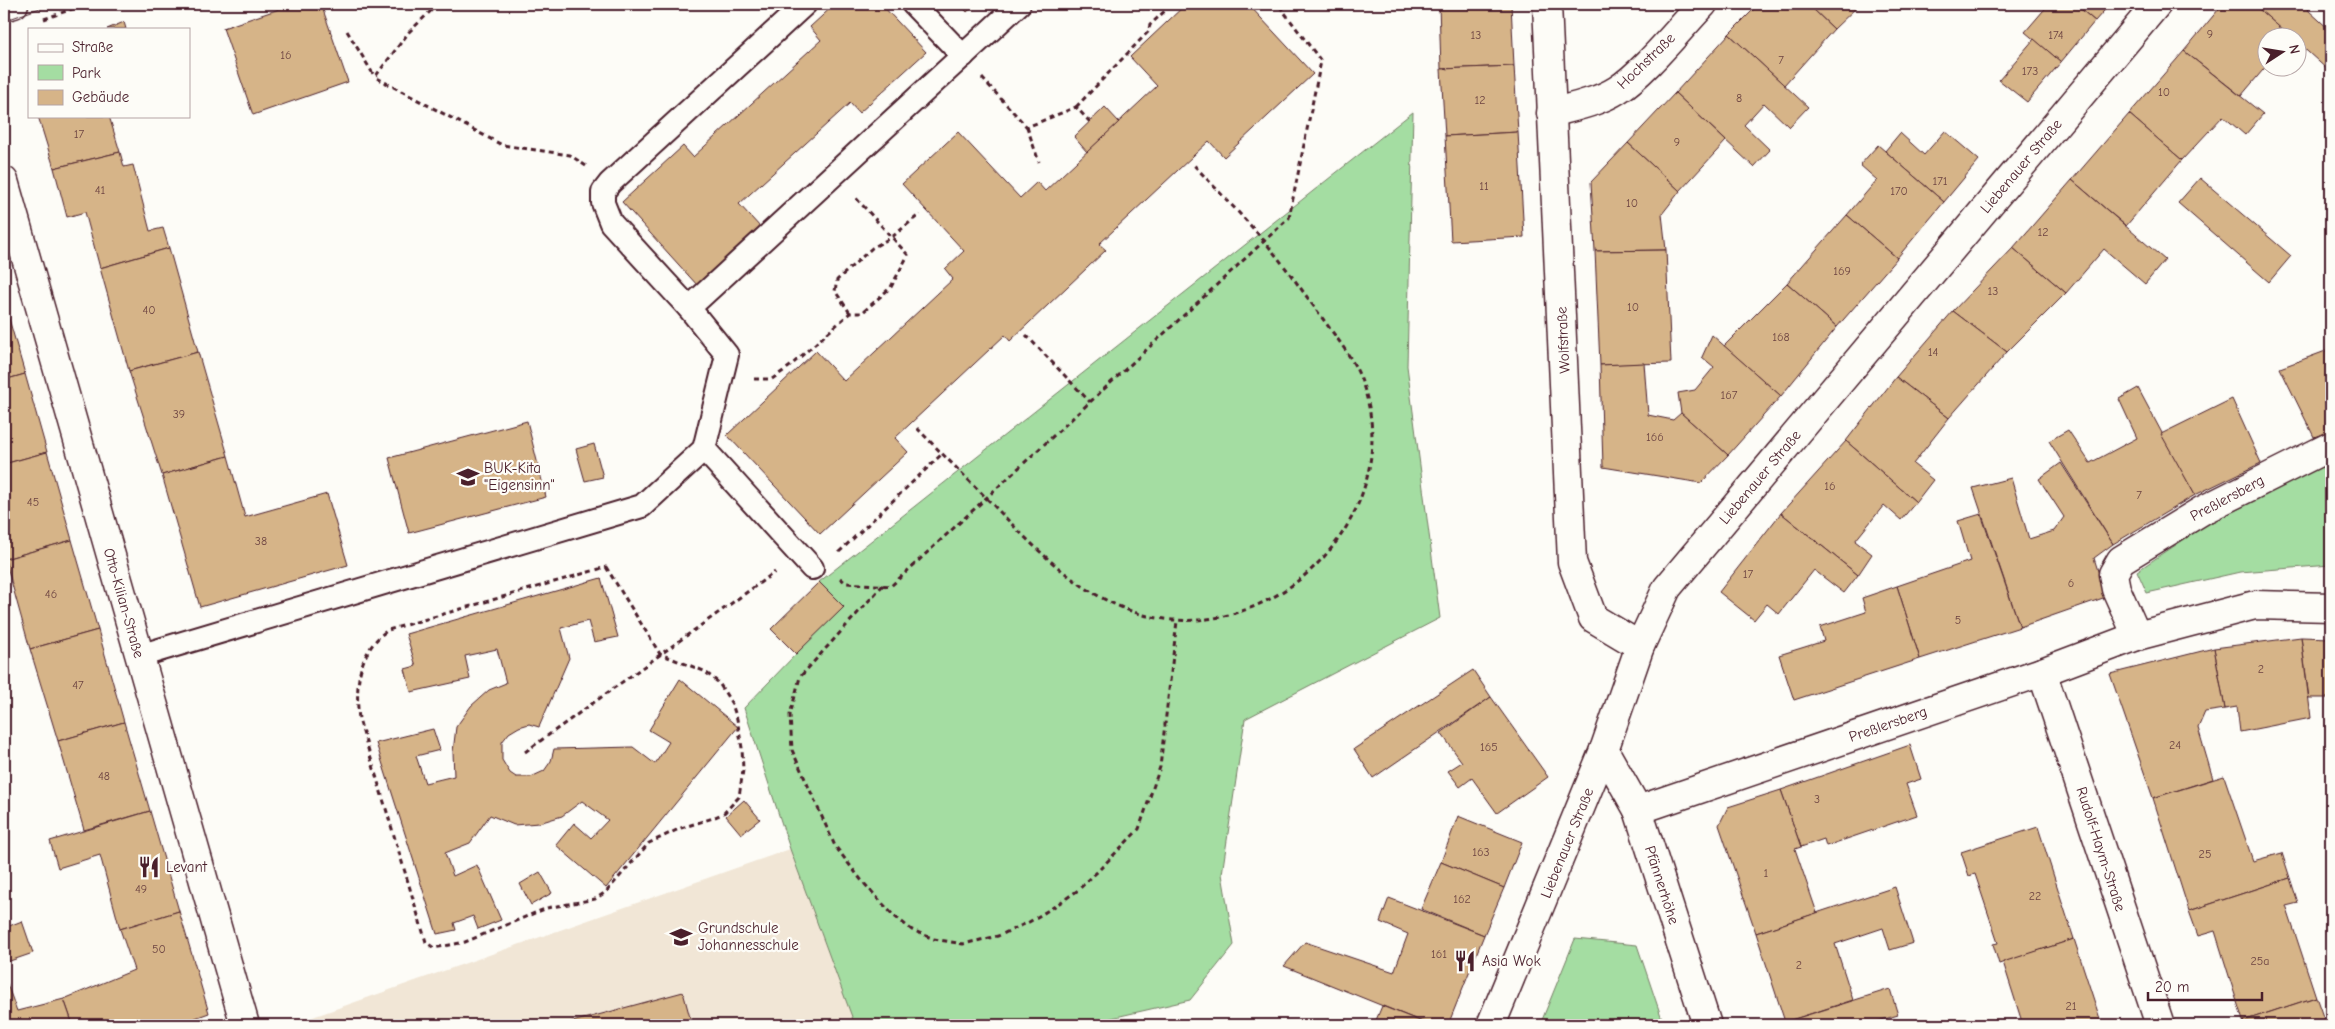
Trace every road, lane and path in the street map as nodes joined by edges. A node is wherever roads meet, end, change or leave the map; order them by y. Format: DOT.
graph roads {
  1 [pos="14,4"];
  2 [pos="438,4"];
  3 [pos="805,4"];
  4 [pos="913,4"];
  5 [pos="1019,4"];
  6 [pos="1172,4"];
  7 [pos="1278,4"];
  8 [pos="1546,4"];
  9 [pos="1703,4"];
  10 [pos="2157,4"];
  11 [pos="4,7"];
  12 [pos="347,31"];
  13 [pos="963,56"];
  14 [pos="375,77"];
  15 [pos="1076,107"];
  16 [pos="1552,113"];
  17 [pos="1090,122"];
  18 [pos="1028,127"];
  19 [pos="1039,162"];
  20 [pos="1192,164"];
  21 [pos="834,175"];
  22 [pos="4,181"];
  23 [pos="610,183"];
  24 [pos="920,214"];
  25 [pos="892,237"];
  26 [pos="1265,242"];
  27 [pos="689,308"];
  28 [pos="850,313"];
  29 [pos="1026,335"];
  30 [pos="720,381"];
  31 [pos="1090,402"];
  32 [pos="918,428"];
  33 [pos="2331,446"];
  34 [pos="704,449"];
  35 [pos="942,454"];
  36 [pos="986,498"];
  37 [pos="812,562"];
  38 [pos="883,586"];
  39 [pos="2331,607"];
  40 [pos="1177,622"];
  41 [pos="2137,636"];
  42 [pos="1640,646"];
  43 [pos="660,654"];
  44 [pos="140,656"];
  45 [pos="2042,672"];
  46 [pos="1604,750"];
  47 [pos="525,752"];
  48 [pos="1638,810"];
  49 [pos="245,1025"];
  50 [pos="1491,1025"];
  51 [pos="1706,1025"];
  52 [pos="2160,1025"];
  1 -- 11 [label="street"];
  2 -- 14 [label="path"];
  3 -- 23 [label="lane"];
  4 -- 13 [label="lane"];
  5 -- 13 [label="lane"];
  6 -- 15 [label="path"];
  7 -- 26 [label="path"];
  8 -- 16 [label="street, Wolfstraße"];
  9 -- 16 [label="street, Hochstraße"];
  10 -- 42 [label="street, Liebenauer Straße"];
  12 -- 14 [label="path"];
  13 -- 18 [label="path"];
  13 -- 21 [label="lane"];
  14 -- 23 [label="path"];
  15 -- 17 [label="path"];
  15 -- 18 [label="path"];
  16 -- 42 [label="street, Wolfstraße"];
  18 -- 19 [label="path"];
  20 -- 26 [label="path"];
  21 -- 25 [label="path"];
  21 -- 27 [label="lane"];
  22 -- 44 [label="street, Otto-Kilian-Straße"];
  23 -- 27 [label="lane"];
  24 -- 25 [label="path"];
  25 -- 28 [label="path"];
  25 -- 28 [label="path"];
  26 -- 31 [label="path"];
  26 -- 40 [label="path"];
  27 -- 30 [label="lane"];
  28 -- 30 [label="path"];
  29 -- 31 [label="path"];
  30 -- 34 [label="lane"];
  31 -- 36 [label="path"];
  32 -- 35 [label="path"];
  33 -- 41 [label="street, Preßlersberg"];
  34 -- 37 [label="lane"];
  34 -- 44 [label="lane"];
  35 -- 36 [label="path"];
  35 -- 37 [label="path"];
  36 -- 38 [label="path"];
  36 -- 40 [label="path"];
  37 -- 38 [label="path"];
  37 -- 43 [label="path"];
  38 -- 40 [label="path"];
  39 -- 41 [label="street, Preßlersberg"];
  41 -- 45 [label="street, Preßlersberg"];
  42 -- 46 [label="street, Liebenauer Straße"];
  43 -- 43 [label="path"];
  43 -- 47 [label="path"];
  44 -- 49 [label="street, Otto-Kilian-Straße"];
  45 -- 48 [label="street, Preßlersberg"];
  45 -- 52 [label="street, Rudolf-Haym-Straße"];
  46 -- 48 [label="street, Pfännerhöhe"];
  46 -- 50 [label="street, Liebenauer Straße"];
  48 -- 51 [label="street, Pfännerhöhe"];
}
